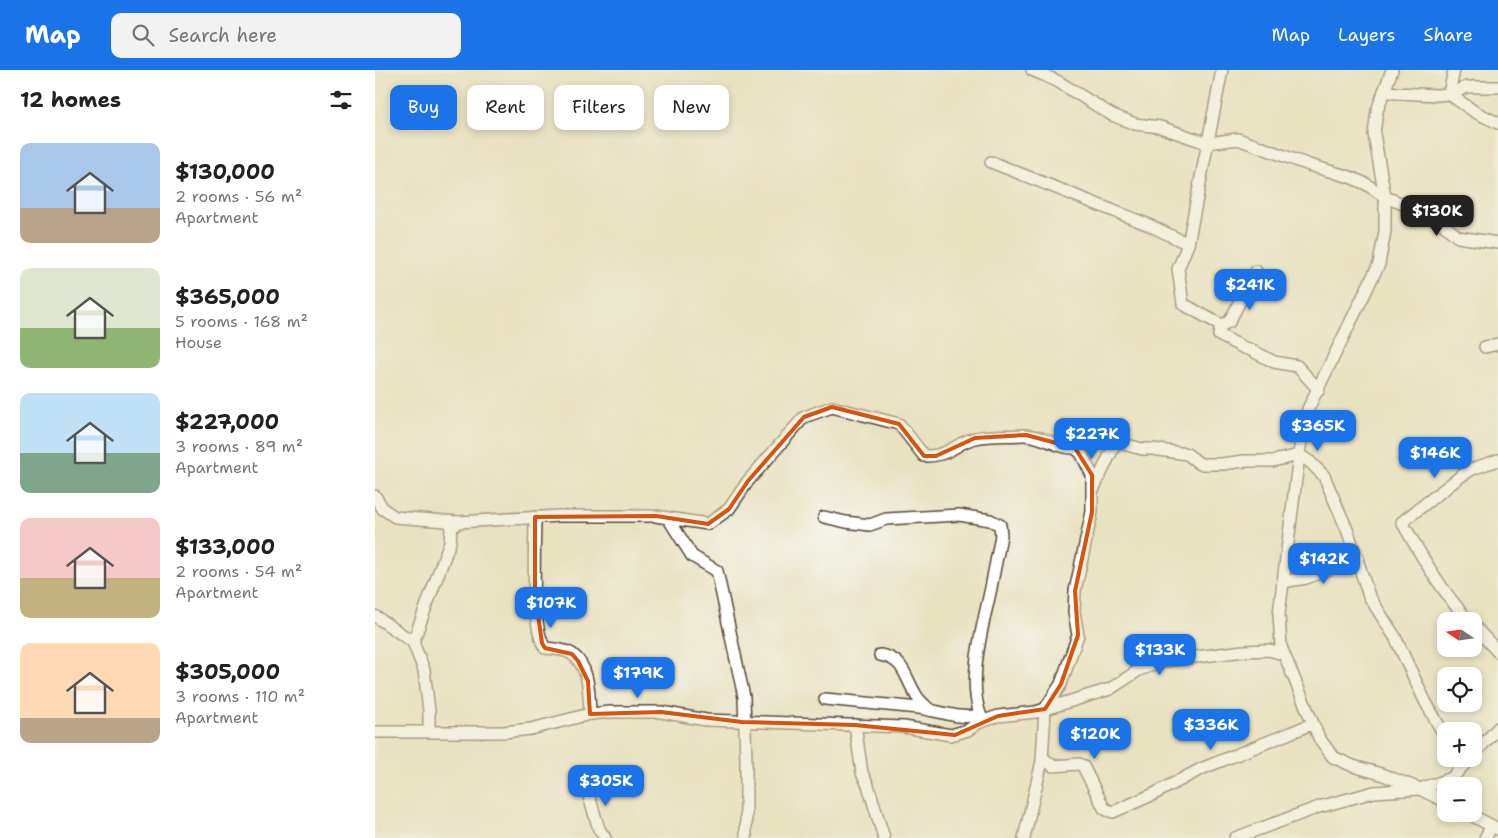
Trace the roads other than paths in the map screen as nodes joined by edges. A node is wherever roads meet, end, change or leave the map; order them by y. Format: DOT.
graph roads {
  1 [pos="1032,70"];
  2 [pos="1222,70"];
  3 [pos="1392,70"];
  4 [pos="1454,70"];
  5 [pos="1498,87"];
  6 [pos="1384,91"];
  7 [pos="1449,94"];
  8 [pos="1498,123"];
  9 [pos="1207,143"];
  10 [pos="991,162"];
  11 [pos="1385,197"];
  12 [pos="1498,243"];
  13 [pos="1188,244"];
  14 [pos="1256,272"];
  15 [pos="1221,325"];
  16 [pos="1498,344"];
  17 [pos="1485,347"];
  18 [pos="1319,390"];
  19 [pos="1299,455"];
  20 [pos="1498,460"];
  21 [pos="1093,490"];
  22 [pos="375,496"];
  23 [pos="535,517"];
  24 [pos="824,517"];
  25 [pos="667,518"];
  26 [pos="458,522"];
  27 [pos="1358,558"];
  28 [pos="1283,582"];
  29 [pos="1461,612"];
  30 [pos="375,616"];
  31 [pos="1483,636"];
  32 [pos="413,642"];
  33 [pos="1498,652"];
  34 [pos="1283,654"];
  35 [pos="880,655"];
  36 [pos="825,699"];
  37 [pos="1045,709"];
  38 [pos="930,710"];
  39 [pos="590,714"];
  40 [pos="982,718"];
  41 [pos="745,722"];
  42 [pos="1437,722"];
  43 [pos="1312,724"];
  44 [pos="855,725"];
  45 [pos="1498,728"];
  46 [pos="429,731"];
  47 [pos="375,733"];
  48 [pos="1482,745"];
  49 [pos="1043,758"];
  50 [pos="1460,767"];
  51 [pos="586,787"];
  52 [pos="1421,789"];
  53 [pos="1437,797"];
  54 [pos="1482,821"];
  55 [pos="1495,828"];
  56 [pos="605,838"];
  57 [pos="746,838"];
  58 [pos="883,838"];
  59 [pos="1024,838"];
  60 [pos="1235,838"];
  61 [pos="1485,838"];
  1 -- 9 [label="street"];
  2 -- 9 [label="street"];
  3 -- 6 [label="street"];
  4 -- 7 [label="street"];
  5 -- 7 [label="street"];
  6 -- 7 [label="street"];
  6 -- 11 [label="street"];
  7 -- 8 [label="street"];
  9 -- 11 [label="street"];
  9 -- 13 [label="street"];
  10 -- 13 [label="street"];
  11 -- 12 [label="street"];
  11 -- 18 [label="street"];
  13 -- 15 [label="street"];
  14 -- 15 [label="street"];
  15 -- 18 [label="street"];
  16 -- 17 [label="street"];
  18 -- 19 [label="street"];
  19 -- 21 [label="street"];
  19 -- 27 [label="street"];
  19 -- 28 [label="street"];
  20 -- 29 [label="street"];
  21 -- 25 [label="street"];
  21 -- 37 [label="street"];
  22 -- 26 [label="street"];
  23 -- 25 [label="street"];
  23 -- 26 [label="street"];
  23 -- 39 [label="street"];
  24 -- 40 [label="street"];
  25 -- 41 [label="street"];
  26 -- 32 [label="street"];
  27 -- 28 [label="street"];
  27 -- 42 [label="street"];
  28 -- 34 [label="street"];
  30 -- 32 [label="street"];
  31 -- 33 [label="street"];
  32 -- 46 [label="street"];
  34 -- 37 [label="street"];
  34 -- 43 [label="street"];
  35 -- 38 [label="street"];
  36 -- 38 [label="street"];
  37 -- 40 [label="street"];
  37 -- 49 [label="street"];
  38 -- 40 [label="street"];
  39 -- 41 [label="street"];
  39 -- 46 [label="street"];
  40 -- 44 [label="street"];
  41 -- 44 [label="street"];
  41 -- 57 [label="street"];
  43 -- 49 [label="street"];
  43 -- 52 [label="street"];
  44 -- 58 [label="street"];
  45 -- 48 [label="street"];
  46 -- 47 [label="street"];
  49 -- 59 [label="street"];
  50 -- 52 [label="street"];
  51 -- 56 [label="street"];
  52 -- 53 [label="street"];
  52 -- 60 [label="street"];
  54 -- 55 [label="street"];
  55 -- 61 [label="street"];
}
